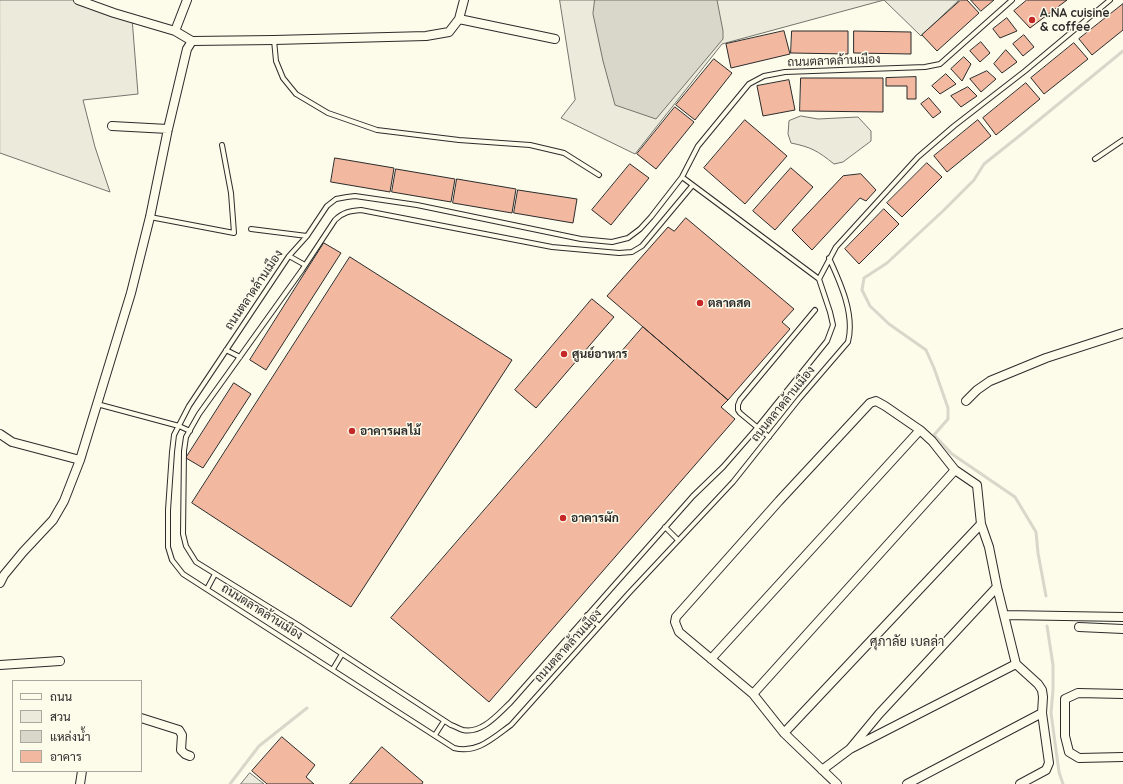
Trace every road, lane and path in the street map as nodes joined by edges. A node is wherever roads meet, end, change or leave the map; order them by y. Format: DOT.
graph roads {
  1 [pos="78,0"];
  2 [pos="187,0"];
  3 [pos="464,0"];
  4 [pos="1012,0"];
  5 [pos="1110,0"];
  6 [pos="459,20"];
  7 [pos="175,31"];
  8 [pos="555,39"];
  9 [pos="274,40"];
  10 [pos="192,41"];
  11 [pos="112,126"];
  12 [pos="168,129"];
  13 [pos="1123,140"];
  14 [pos="222,145"];
  15 [pos="1095,159"];
  16 [pos="599,175"];
  17 [pos="682,177"];
  18 [pos="692,186"];
  19 [pos="150,217"];
  20 [pos="251,229"];
  21 [pos="307,236"];
  22 [pos="289,256"];
  23 [pos="829,258"];
  24 [pos="305,265"];
  25 [pos="819,279"];
  26 [pos="815,310"];
  27 [pos="1123,333"];
  28 [pos="226,350"];
  29 [pos="240,357"];
  30 [pos="966,401"];
  31 [pos="97,404"];
  32 [pos="179,426"];
  33 [pos="758,428"];
  34 [pos="920,430"];
  35 [pos="190,431"];
  36 [pos="0,434"];
  37 [pos="769,437"];
  38 [pos="80,460"];
  39 [pos="955,470"];
  40 [pos="981,524"];
  41 [pos="665,527"];
  42 [pos="678,540"];
  43 [pos="215,574"];
  44 [pos="0,583"];
  45 [pos="997,587"];
  46 [pos="207,589"];
  47 [pos="587,615"];
  48 [pos="1005,615"];
  49 [pos="1123,617"];
  50 [pos="599,626"];
  51 [pos="1079,627"];
  52 [pos="1123,628"];
  53 [pos="342,654"];
  54 [pos="711,659"];
  55 [pos="60,661"];
  56 [pos="1016,664"];
  57 [pos="0,665"];
  58 [pos="333,669"];
  59 [pos="753,694"];
  60 [pos="1123,694"];
  61 [pos="1042,713"];
  62 [pos="142,718"];
  63 [pos="444,721"];
  64 [pos="784,733"];
  65 [pos="435,735"];
  66 [pos="850,749"];
  67 [pos="190,756"];
  68 [pos="1123,757"];
  69 [pos="822,770"];
  70 [pos="82,772"];
  71 [pos="80,784"];
  72 [pos="837,784"];
  73 [pos="907,784"];
  74 [pos="1020,784"];
  1 -- 7 [label="street"];
  2 -- 7 [label="street"];
  3 -- 6 [label="street"];
  4 -- 17 [label="lane, ถนนตลาดล้านเมือง"];
  5 -- 23 [label="lane"];
  6 -- 8 [label="street"];
  6 -- 9 [label="street"];
  7 -- 10 [label="street"];
  9 -- 10 [label="street"];
  9 -- 16 [label="lane"];
  10 -- 12 [label="street"];
  11 -- 12 [label="street"];
  12 -- 19 [label="street"];
  13 -- 15 [label="lane"];
  14 -- 19 [label="lane"];
  17 -- 18 [label="lane"];
  17 -- 21 [label="lane, ถนนตลาดล้านเมือง"];
  18 -- 24 [label="lane, ถนนตลาดล้านเมือง"];
  18 -- 25 [label="lane"];
  19 -- 31 [label="street"];
  20 -- 21 [label="lane"];
  21 -- 22 [label="lane, ถนนตลาดล้านเมือง"];
  22 -- 24 [label="lane"];
  22 -- 28 [label="lane, ถนนตลาดล้านเมือง"];
  23 -- 25 [label="lane"];
  23 -- 37 [label="lane, ถนนตลาดล้านเมือง"];
  24 -- 29 [label="lane, ถนนตลาดล้านเมือง"];
  25 -- 33 [label="lane, ถนนตลาดล้านเมือง"];
  26 -- 33 [label="lane"];
  27 -- 30 [label="street"];
  28 -- 29 [label="lane"];
  28 -- 32 [label="lane, ถนนตลาดล้านเมือง"];
  29 -- 35 [label="lane, ถนนตลาดล้านเมือง"];
  31 -- 32 [label="lane"];
  31 -- 38 [label="street"];
  32 -- 35 [label="lane"];
  32 -- 46 [label="lane, ถนนตลาดล้านเมือง"];
  33 -- 37 [label="lane"];
  33 -- 41 [label="lane, ถนนตลาดล้านเมือง"];
  34 -- 39 [label="street"];
  34 -- 54 [label="street"];
  34 -- 54 [label="street"];
  35 -- 43 [label="lane, ถนนตลาดล้านเมือง"];
  36 -- 38 [label="street"];
  37 -- 42 [label="lane, ถนนตลาดล้านเมือง"];
  38 -- 44 [label="street"];
  39 -- 40 [label="street"];
  39 -- 59 [label="street"];
  40 -- 45 [label="street"];
  40 -- 64 [label="street"];
  41 -- 42 [label="lane"];
  41 -- 47 [label="lane, ถนนตลาดล้านเมือง"];
  42 -- 50 [label="lane, ถนนตลาดล้านเมือง"];
  43 -- 46 [label="lane"];
  43 -- 53 [label="lane, ถนนตลาดล้านเมือง"];
  45 -- 48 [label="street"];
  45 -- 66 [label="street"];
  46 -- 58 [label="lane, ถนนตลาดล้านเมือง"];
  47 -- 50 [label="lane"];
  47 -- 63 [label="lane, ถนนตลาดล้านเมือง"];
  48 -- 49 [label="street"];
  48 -- 56 [label="street"];
  50 -- 65 [label="lane, ถนนตลาดล้านเมือง"];
  51 -- 52 [label="street"];
  53 -- 58 [label="lane"];
  53 -- 63 [label="lane, ถนนตลาดล้านเมือง"];
  54 -- 59 [label="street"];
  55 -- 57 [label="street"];
  56 -- 61 [label="street"];
  56 -- 66 [label="street"];
  58 -- 65 [label="lane, ถนนตลาดล้านเมือง"];
  59 -- 64 [label="street"];
  60 -- 68 [label="street"];
  61 -- 73 [label="street"];
  61 -- 74 [label="street"];
  62 -- 67 [label="street"];
  63 -- 65 [label="lane"];
  64 -- 69 [label="street"];
  66 -- 69 [label="street"];
  69 -- 72 [label="street"];
  70 -- 71 [label="street"];
}
